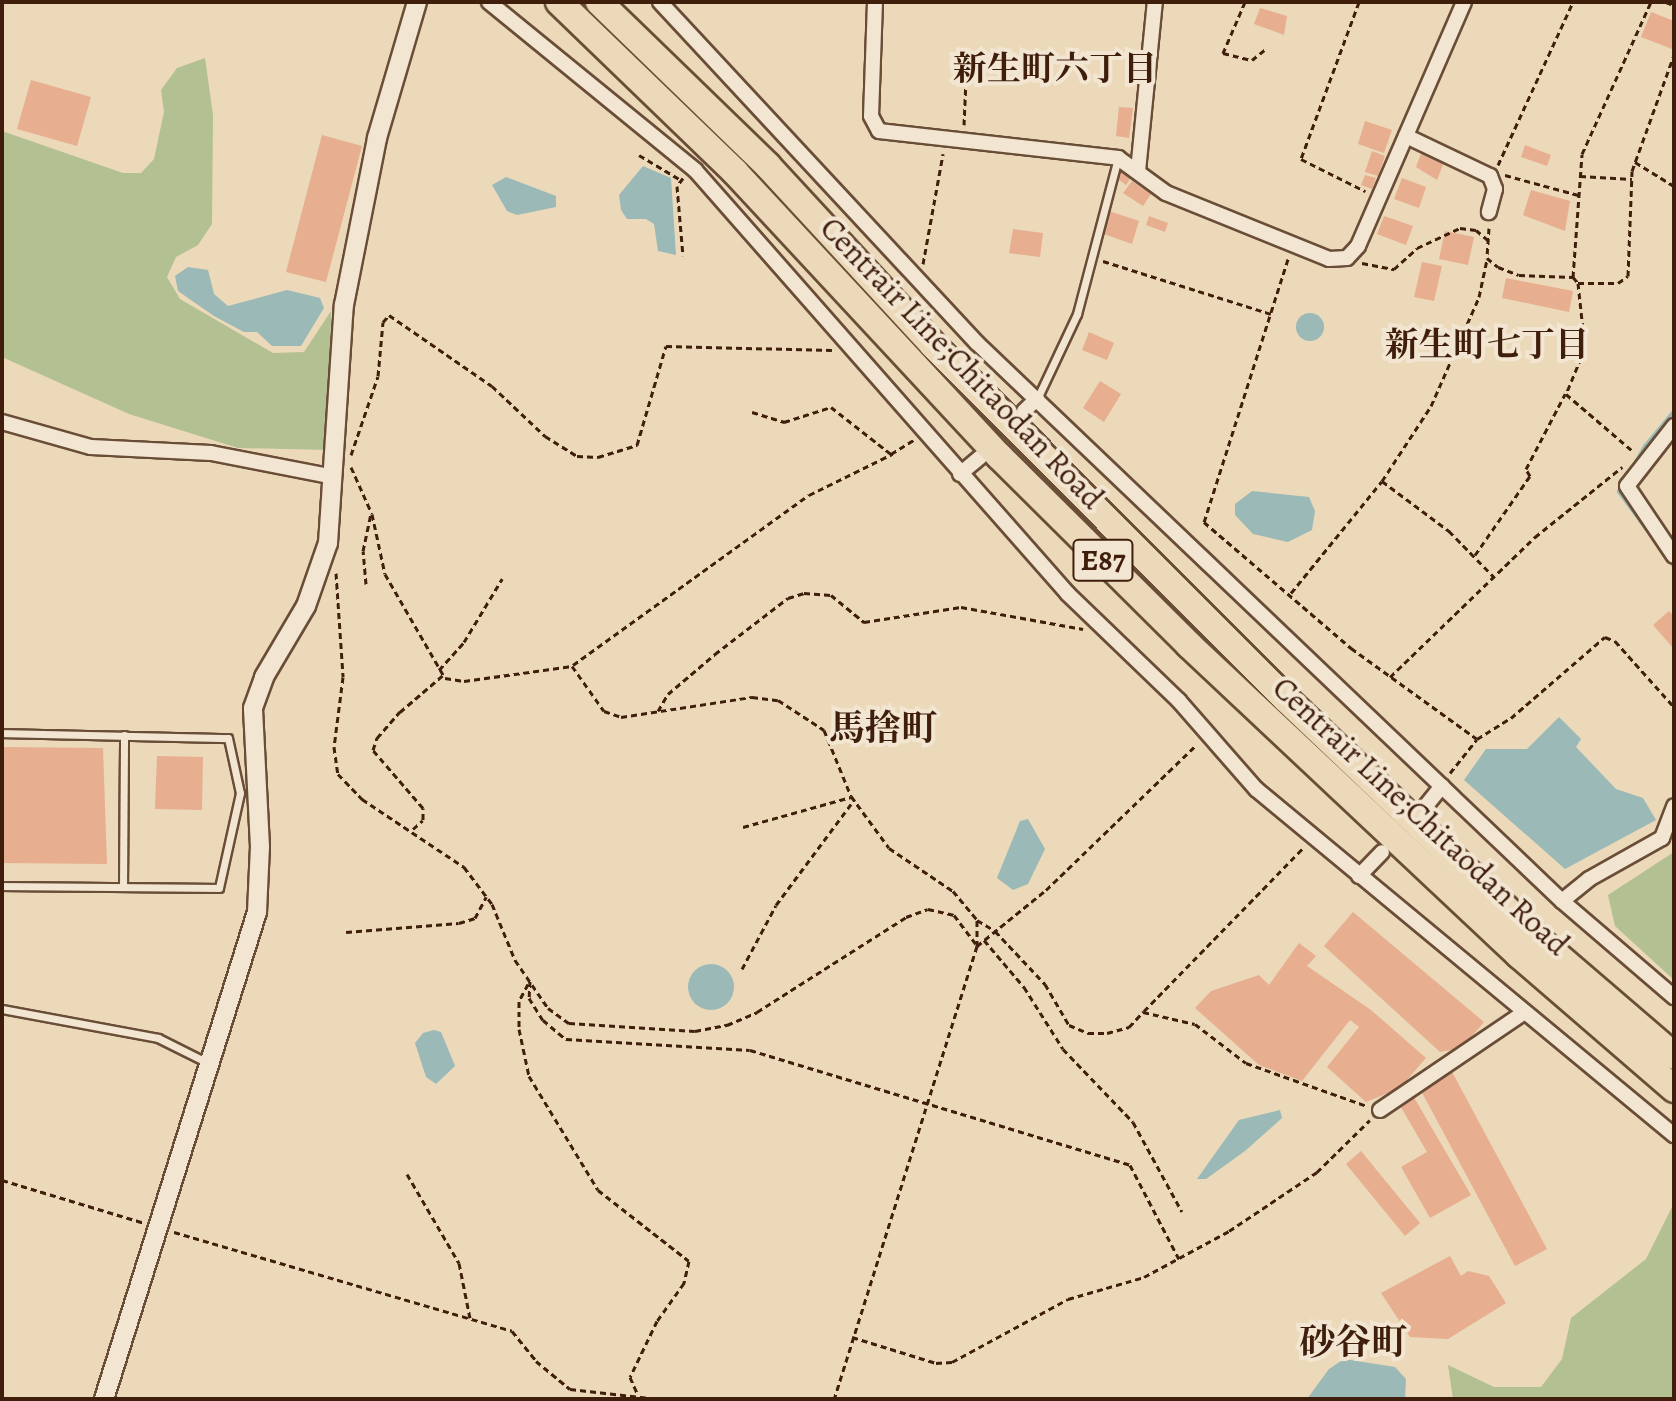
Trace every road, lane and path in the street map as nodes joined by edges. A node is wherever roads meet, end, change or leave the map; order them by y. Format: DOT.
graph roads {
  1 [pos="417,2"];
  2 [pos="489,2"];
  3 [pos="559,2"];
  4 [pos="599,2"];
  5 [pos="660,2"];
  6 [pos="875,2"];
  7 [pos="1155,2"];
  8 [pos="1245,2"];
  9 [pos="1359,2"];
  10 [pos="1464,2"];
  11 [pos="1573,2"];
  12 [pos="1651,2"];
  13 [pos="1666,2"];
  14 [pos="1674,5"];
  15 [pos="1267,48"];
  16 [pos="1674,55"];
  17 [pos="967,57"];
  18 [pos="1406,136"];
  19 [pos="945,138"];
  20 [pos="964,140"];
  21 [pos="639,155"];
  22 [pos="1118,158"];
  23 [pos="1635,162"];
  24 [pos="695,170"];
  25 [pos="1138,171"];
  26 [pos="1580,176"];
  27 [pos="1632,179"];
  28 [pos="681,180"];
  29 [pos="1674,186"];
  30 [pos="1578,195"];
  31 [pos="1379,197"];
  32 [pos="1489,212"];
  33 [pos="1489,241"];
  34 [pos="1292,248"];
  35 [pos="1349,255"];
  36 [pos="683,256"];
  37 [pos="1091,258"];
  38 [pos="1487,258"];
  39 [pos="914,276"];
  40 [pos="1573,277"];
  41 [pos="1578,283"];
  42 [pos="1273,314"];
  43 [pos="851,343"];
  44 [pos="1566,394"];
  45 [pos="1037,399"];
  46 [pos="1024,411"];
  47 [pos="752,412"];
  48 [pos="2,422"];
  49 [pos="1674,426"];
  50 [pos="924,431"];
  51 [pos="892,454"];
  52 [pos="980,457"];
  53 [pos="960,474"];
  54 [pos="334,477"];
  55 [pos="1382,481"];
  56 [pos="372,512"];
  57 [pos="328,543"];
  58 [pos="1475,555"];
  59 [pos="1674,556"];
  60 [pos="1494,577"];
  61 [pos="502,579"];
  62 [pos="366,584"];
  63 [pos="1291,593"];
  64 [pos="1097,622"];
  65 [pos="572,666"];
  66 [pos="439,670"];
  67 [pos="443,675"];
  68 [pos="1390,677"];
  69 [pos="1674,707"];
  70 [pos="658,711"];
  71 [pos="1209,732"];
  72 [pos="2,733"];
  73 [pos="124,735"];
  74 [pos="1477,739"];
  75 [pos="1442,786"];
  76 [pos="853,798"];
  77 [pos="1674,806"];
  78 [pos="1425,807"];
  79 [pos="743,827"];
  80 [pos="413,829"];
  81 [pos="1311,839"];
  82 [pos="1382,852"];
  83 [pos="1359,876"];
  84 [pos="2,886"];
  85 [pos="123,887"];
  86 [pos="486,897"];
  87 [pos="1562,901"];
  88 [pos="977,920"];
  89 [pos="995,931"];
  90 [pos="346,932"];
  91 [pos="984,940"];
  92 [pos="977,946"];
  93 [pos="742,969"];
  94 [pos="530,981"];
  95 [pos="1674,997"];
  96 [pos="2,1009"];
  97 [pos="1143,1012"];
  98 [pos="1523,1013"];
  99 [pos="1612,1039"];
  100 [pos="1673,1055"];
  101 [pos="206,1062"];
  102 [pos="1674,1089"];
  103 [pos="923,1103"];
  104 [pos="1674,1105"];
  105 [pos="1380,1110"];
  106 [pos="1674,1135"];
  107 [pos="407,1174"];
  108 [pos="2,1180"];
  109 [pos="1182,1212"];
  110 [pos="157,1227"];
  111 [pos="1179,1259"];
  112 [pos="470,1318"];
  113 [pos="852,1337"];
  114 [pos="637,1393"];
  115 [pos="104,1399"];
  116 [pos="658,1399"];
  117 [pos="834,1399"];
  1 -- 54 [label="street"];
  2 -- 24 [label="street"];
  3 -- 99 [label="highway, Centrair Line;Chitaodan Road / E87"];
  4 -- 100 [label="highway, Centrair Line;Chitaodan Road / E87"];
  5 -- 39 [label="street"];
  6 -- 19 [label="street"];
  7 -- 25 [label="street"];
  8 -- 15 [label="path"];
  9 -- 31 [label="path"];
  10 -- 18 [label="street"];
  11 -- 30 [label="path"];
  12 -- 26 [label="path"];
  13 -- 14 [label="path"];
  16 -- 23 [label="path"];
  17 -- 20 [label="path"];
  18 -- 31 [label="street"];
  18 -- 32 [label="street"];
  19 -- 20 [label="street"];
  19 -- 39 [label="path"];
  20 -- 22 [label="street"];
  21 -- 28 [label="path"];
  22 -- 25 [label="street"];
  22 -- 37 [label="lane"];
  23 -- 27 [label="path"];
  23 -- 29 [label="path"];
  24 -- 28 [label="path"];
  24 -- 43 [label="street"];
  25 -- 34 [label="street"];
  26 -- 27 [label="path"];
  26 -- 30 [label="path"];
  27 -- 41 [label="path"];
  28 -- 36 [label="path"];
  30 -- 40 [label="path"];
  31 -- 35 [label="street"];
  32 -- 33 [label="path"];
  33 -- 35 [label="path"];
  33 -- 38 [label="path"];
  34 -- 35 [label="street"];
  34 -- 42 [label="path"];
  37 -- 42 [label="path"];
  37 -- 45 [label="lane"];
  38 -- 40 [label="path"];
  38 -- 55 [label="path"];
  39 -- 45 [label="street"];
  40 -- 41 [label="path"];
  41 -- 44 [label="path"];
  42 -- 63 [label="path"];
  43 -- 50 [label="street"];
  43 -- 56 [label="path"];
  44 -- 58 [label="path"];
  44 -- 60 [label="path"];
  45 -- 46 [label="street"];
  45 -- 75 [label="street"];
  47 -- 51 [label="path"];
  48 -- 54 [label="street"];
  49 -- 59 [label="street"];
  50 -- 51 [label="path"];
  50 -- 53 [label="street"];
  51 -- 65 [label="path"];
  52 -- 53 [label="street"];
  53 -- 64 [label="street"];
  54 -- 57 [label="street"];
  55 -- 58 [label="path"];
  55 -- 63 [label="path"];
  56 -- 62 [label="path"];
  56 -- 66 [label="path"];
  57 -- 80 [label="path"];
  57 -- 101 [label="street"];
  58 -- 60 [label="path"];
  60 -- 68 [label="path"];
  61 -- 66 [label="path"];
  63 -- 68 [label="path"];
  64 -- 70 [label="path"];
  64 -- 71 [label="street"];
  65 -- 67 [label="path"];
  65 -- 70 [label="path"];
  66 -- 67 [label="path"];
  67 -- 80 [label="path"];
  68 -- 74 [label="path"];
  69 -- 74 [label="path"];
  70 -- 76 [label="path"];
  71 -- 81 [label="street"];
  71 -- 89 [label="path"];
  72 -- 73 [label="lane"];
  73 -- 85 [label="lane"];
  73 -- 85 [label="lane"];
  74 -- 75 [label="path"];
  75 -- 78 [label="street"];
  75 -- 87 [label="street"];
  76 -- 79 [label="path"];
  76 -- 88 [label="path"];
  76 -- 93 [label="path"];
  77 -- 87 [label="street"];
  80 -- 86 [label="path"];
  81 -- 83 [label="street"];
  81 -- 97 [label="path"];
  82 -- 83 [label="street"];
  83 -- 98 [label="street"];
  84 -- 85 [label="lane"];
  86 -- 90 [label="path"];
  86 -- 94 [label="path"];
  87 -- 95 [label="street"];
  88 -- 89 [label="path"];
  88 -- 92 [label="path"];
  89 -- 91 [label="path"];
  89 -- 97 [label="path"];
  91 -- 92 [label="path"];
  91 -- 109 [label="path"];
  92 -- 94 [label="path"];
  92 -- 103 [label="path"];
  94 -- 103 [label="path"];
  94 -- 114 [label="path"];
  96 -- 101 [label="lane"];
  97 -- 105 [label="path"];
  98 -- 105 [label="street"];
  98 -- 106 [label="street"];
  99 -- 102 [label="highway, Centrair Line;Chitaodan Road / E87"];
  99 -- 104 [label="highway"];
  101 -- 110 [label="street"];
  103 -- 111 [label="path"];
  103 -- 113 [label="path"];
  105 -- 111 [label="path"];
  107 -- 112 [label="path"];
  108 -- 110 [label="path"];
  110 -- 112 [label="path"];
  110 -- 115 [label="street"];
  111 -- 113 [label="path"];
  112 -- 114 [label="path"];
  113 -- 117 [label="path"];
  114 -- 116 [label="path"];
}
